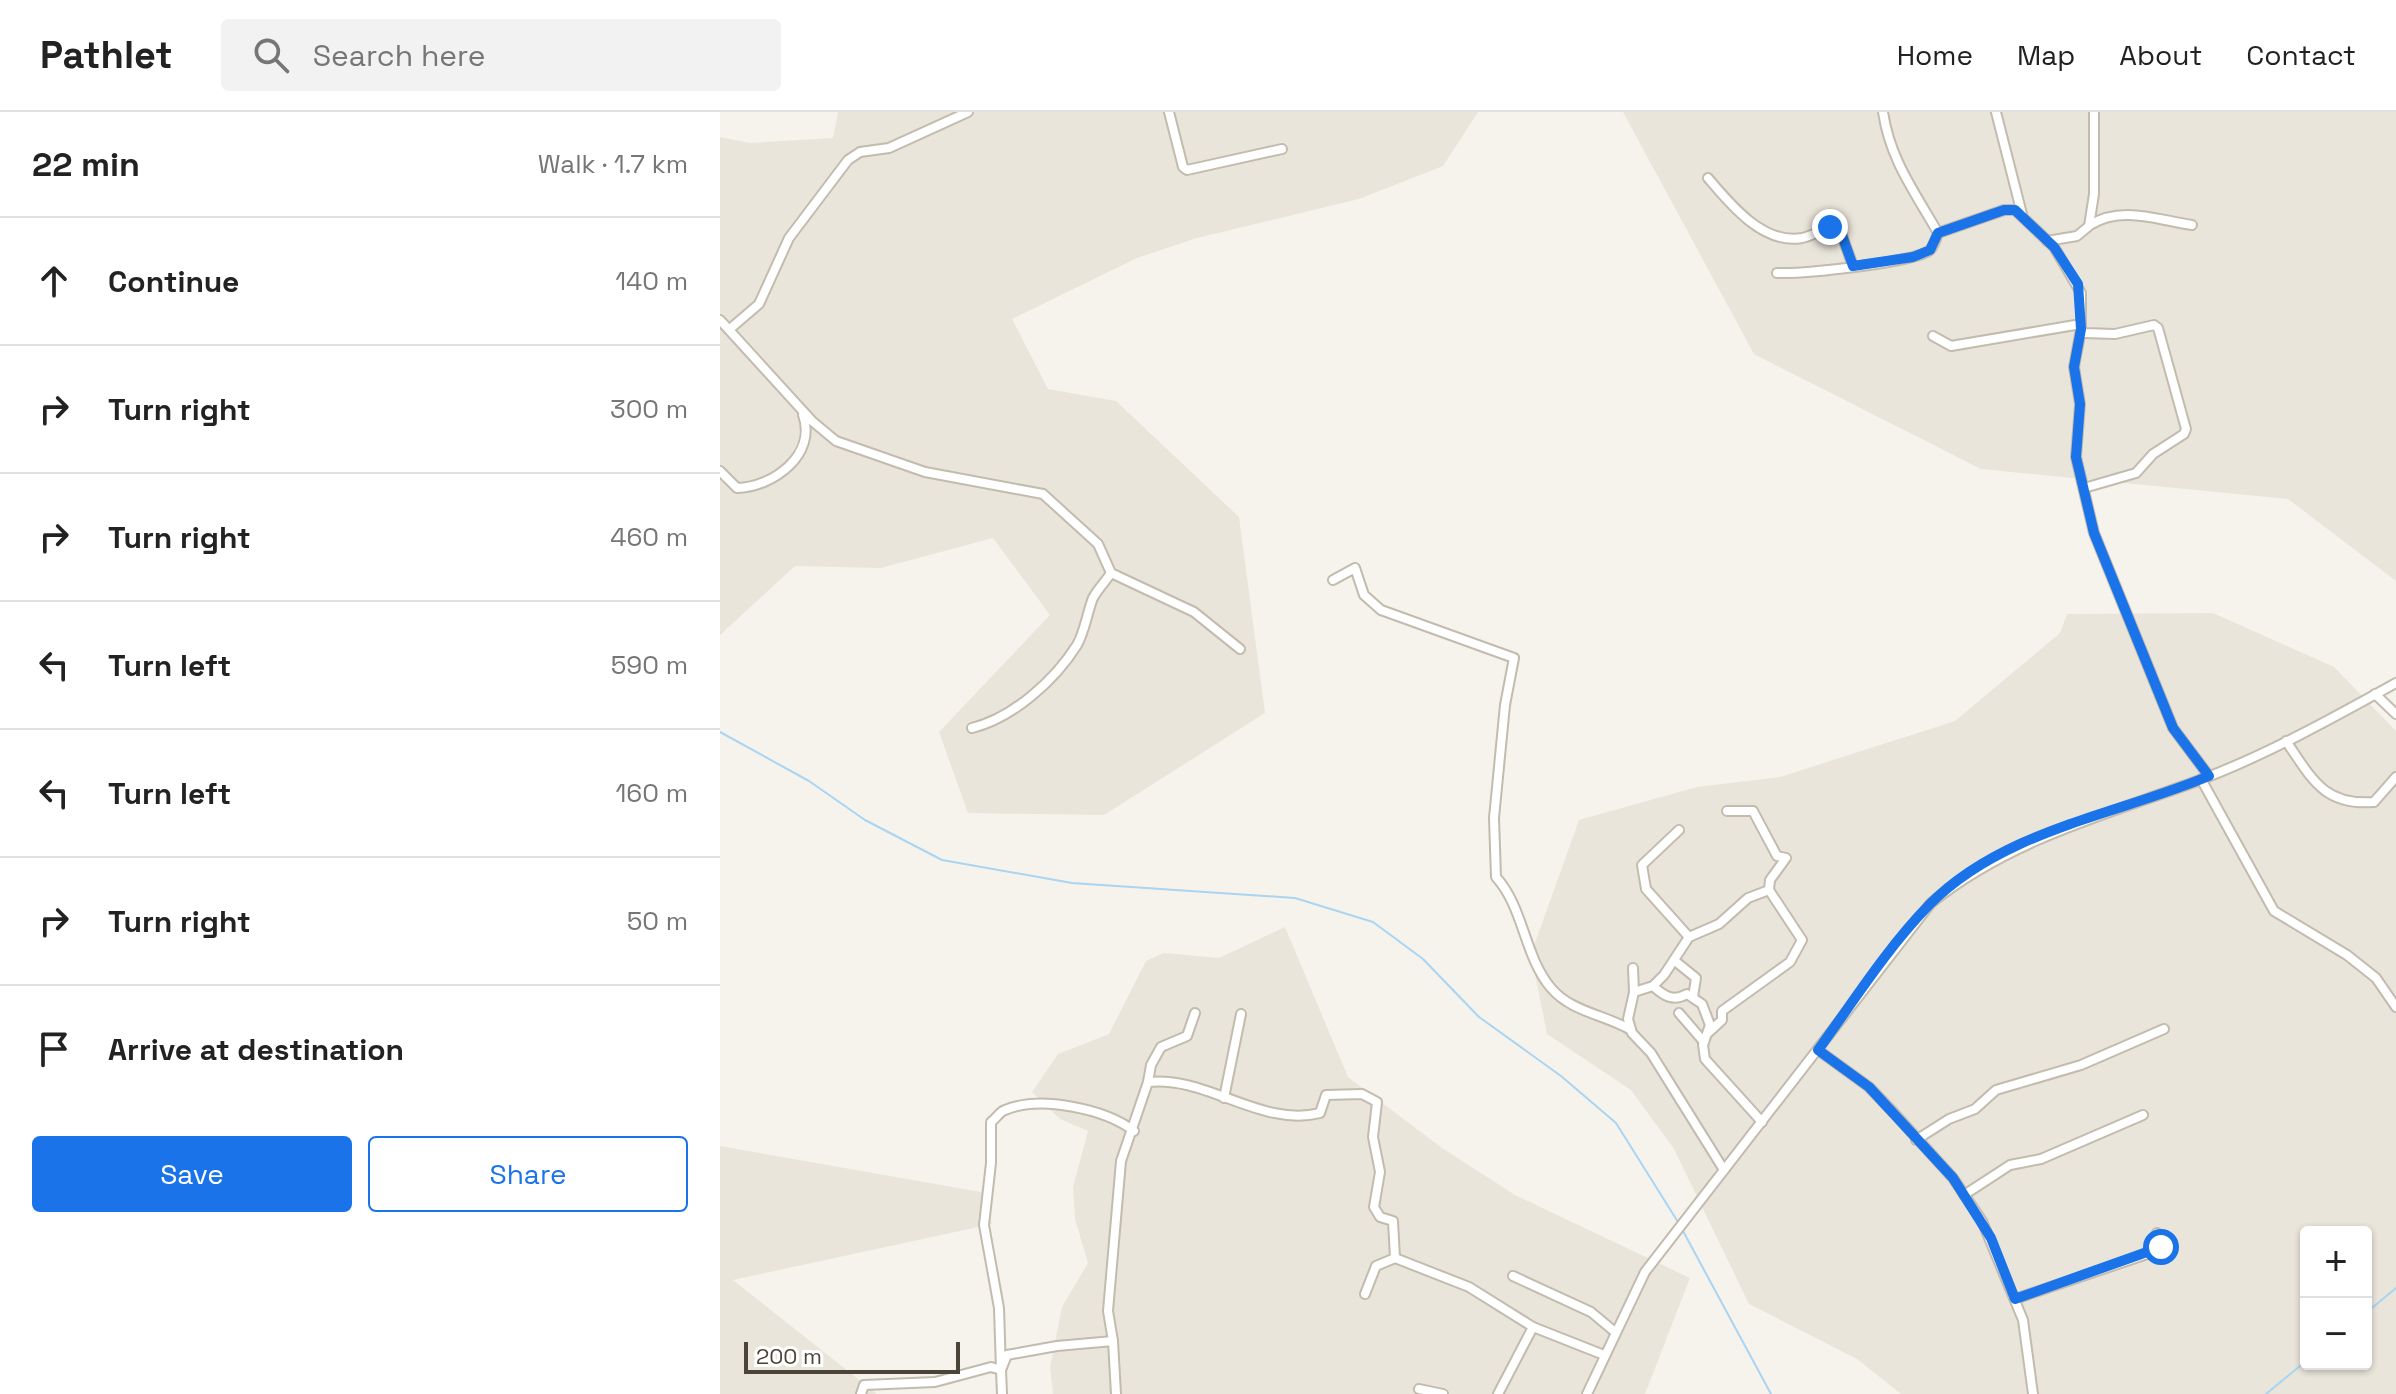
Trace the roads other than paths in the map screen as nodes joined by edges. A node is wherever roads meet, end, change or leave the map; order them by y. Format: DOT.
graph roads {
  1 [pos="968,112"];
  2 [pos="1169,112"];
  3 [pos="1883,112"];
  4 [pos="1996,112"];
  5 [pos="2094,112"];
  6 [pos="1282,149"];
  7 [pos="1708,178"];
  8 [pos="2022,214"];
  9 [pos="2192,225"];
  10 [pos="2089,226"];
  11 [pos="1938,233"];
  12 [pos="2047,241"];
  13 [pos="1853,266"];
  14 [pos="1777,273"];
  15 [pos="720,320"];
  16 [pos="2081,326"];
  17 [pos="731,328"];
  18 [pos="1933,336"];
  19 [pos="801,410"];
  20 [pos="720,471"];
  21 [pos="2084,488"];
  22 [pos="1111,573"];
  23 [pos="1333,580"];
  24 [pos="1240,649"];
  25 [pos="2396,683"];
  26 [pos="2375,694"];
  27 [pos="2396,714"];
  28 [pos="972,728"];
  29 [pos="2286,741"];
  30 [pos="2205,777"];
  31 [pos="2396,777"];
  32 [pos="1727,811"];
  33 [pos="1679,830"];
  34 [pos="1769,890"];
  35 [pos="1689,937"];
  36 [pos="1675,961"];
  37 [pos="1633,968"];
  38 [pos="1653,986"];
  39 [pos="1634,992"];
  40 [pos="1693,997"];
  41 [pos="2396,1007"];
  42 [pos="1195,1013"];
  43 [pos="1679,1013"];
  44 [pos="1241,1014"];
  45 [pos="2164,1029"];
  46 [pos="1631,1030"];
  47 [pos="1709,1032"];
  48 [pos="1704,1042"];
  49 [pos="1818,1050"];
  50 [pos="1148,1082"];
  51 [pos="1224,1098"];
  52 [pos="2143,1115"];
  53 [pos="1762,1122"];
  54 [pos="1134,1131"];
  55 [pos="1916,1140"];
  56 [pos="1724,1170"];
  57 [pos="1964,1195"];
  58 [pos="2157,1233"];
  59 [pos="1395,1258"];
  60 [pos="1513,1276"];
  61 [pos="1365,1294"];
  62 [pos="2015,1299"];
  63 [pos="1533,1327"];
  64 [pos="1615,1332"];
  65 [pos="1113,1341"];
  66 [pos="1604,1355"];
  67 [pos="1001,1370"];
  68 [pos="1419,1389"];
  69 [pos="861,1394"];
  70 [pos="1002,1394"];
  71 [pos="1116,1394"];
  72 [pos="1443,1394"];
  73 [pos="1498,1394"];
  74 [pos="1587,1394"];
  75 [pos="2033,1394"];
  1 -- 17 [label="street"];
  2 -- 6 [label="street"];
  3 -- 11 [label="street"];
  4 -- 8 [label="street"];
  5 -- 10 [label="street"];
  7 -- 13 [label="street"];
  8 -- 11 [label="street"];
  8 -- 12 [label="street"];
  9 -- 10 [label="street"];
  10 -- 12 [label="street"];
  11 -- 13 [label="street"];
  12 -- 16 [label="street"];
  13 -- 14 [label="street"];
  15 -- 17 [label="street"];
  16 -- 18 [label="street"];
  16 -- 21 [label="street"];
  16 -- 21 [label="street"];
  17 -- 19 [label="street"];
  19 -- 20 [label="street"];
  19 -- 22 [label="street"];
  21 -- 30 [label="street"];
  22 -- 24 [label="street"];
  22 -- 28 [label="street"];
  23 -- 46 [label="street"];
  25 -- 26 [label="street"];
  26 -- 27 [label="street"];
  26 -- 29 [label="street"];
  29 -- 30 [label="street"];
  29 -- 31 [label="street"];
  30 -- 41 [label="street"];
  30 -- 49 [label="street"];
  32 -- 34 [label="street"];
  33 -- 35 [label="street"];
  34 -- 35 [label="street"];
  34 -- 47 [label="street"];
  35 -- 36 [label="street"];
  36 -- 38 [label="street"];
  36 -- 40 [label="street"];
  37 -- 39 [label="street"];
  38 -- 39 [label="street"];
  38 -- 40 [label="street"];
  39 -- 46 [label="street"];
  40 -- 47 [label="street"];
  42 -- 50 [label="street"];
  43 -- 48 [label="street"];
  44 -- 51 [label="street"];
  45 -- 55 [label="street"];
  46 -- 56 [label="street"];
  47 -- 48 [label="street"];
  48 -- 53 [label="street"];
  49 -- 53 [label="street"];
  49 -- 55 [label="street"];
  50 -- 51 [label="street"];
  50 -- 54 [label="street"];
  51 -- 59 [label="street"];
  52 -- 57 [label="street"];
  53 -- 56 [label="street"];
  54 -- 65 [label="street"];
  54 -- 67 [label="street"];
  55 -- 57 [label="street"];
  56 -- 64 [label="street"];
  57 -- 62 [label="street"];
  58 -- 62 [label="street"];
  59 -- 61 [label="street"];
  59 -- 63 [label="street"];
  60 -- 64 [label="street"];
  62 -- 75 [label="street"];
  63 -- 66 [label="street"];
  63 -- 73 [label="street"];
  64 -- 66 [label="street"];
  65 -- 67 [label="street"];
  65 -- 71 [label="street"];
  66 -- 74 [label="street"];
  67 -- 69 [label="street"];
  67 -- 70 [label="street"];
  68 -- 72 [label="street"];
}
